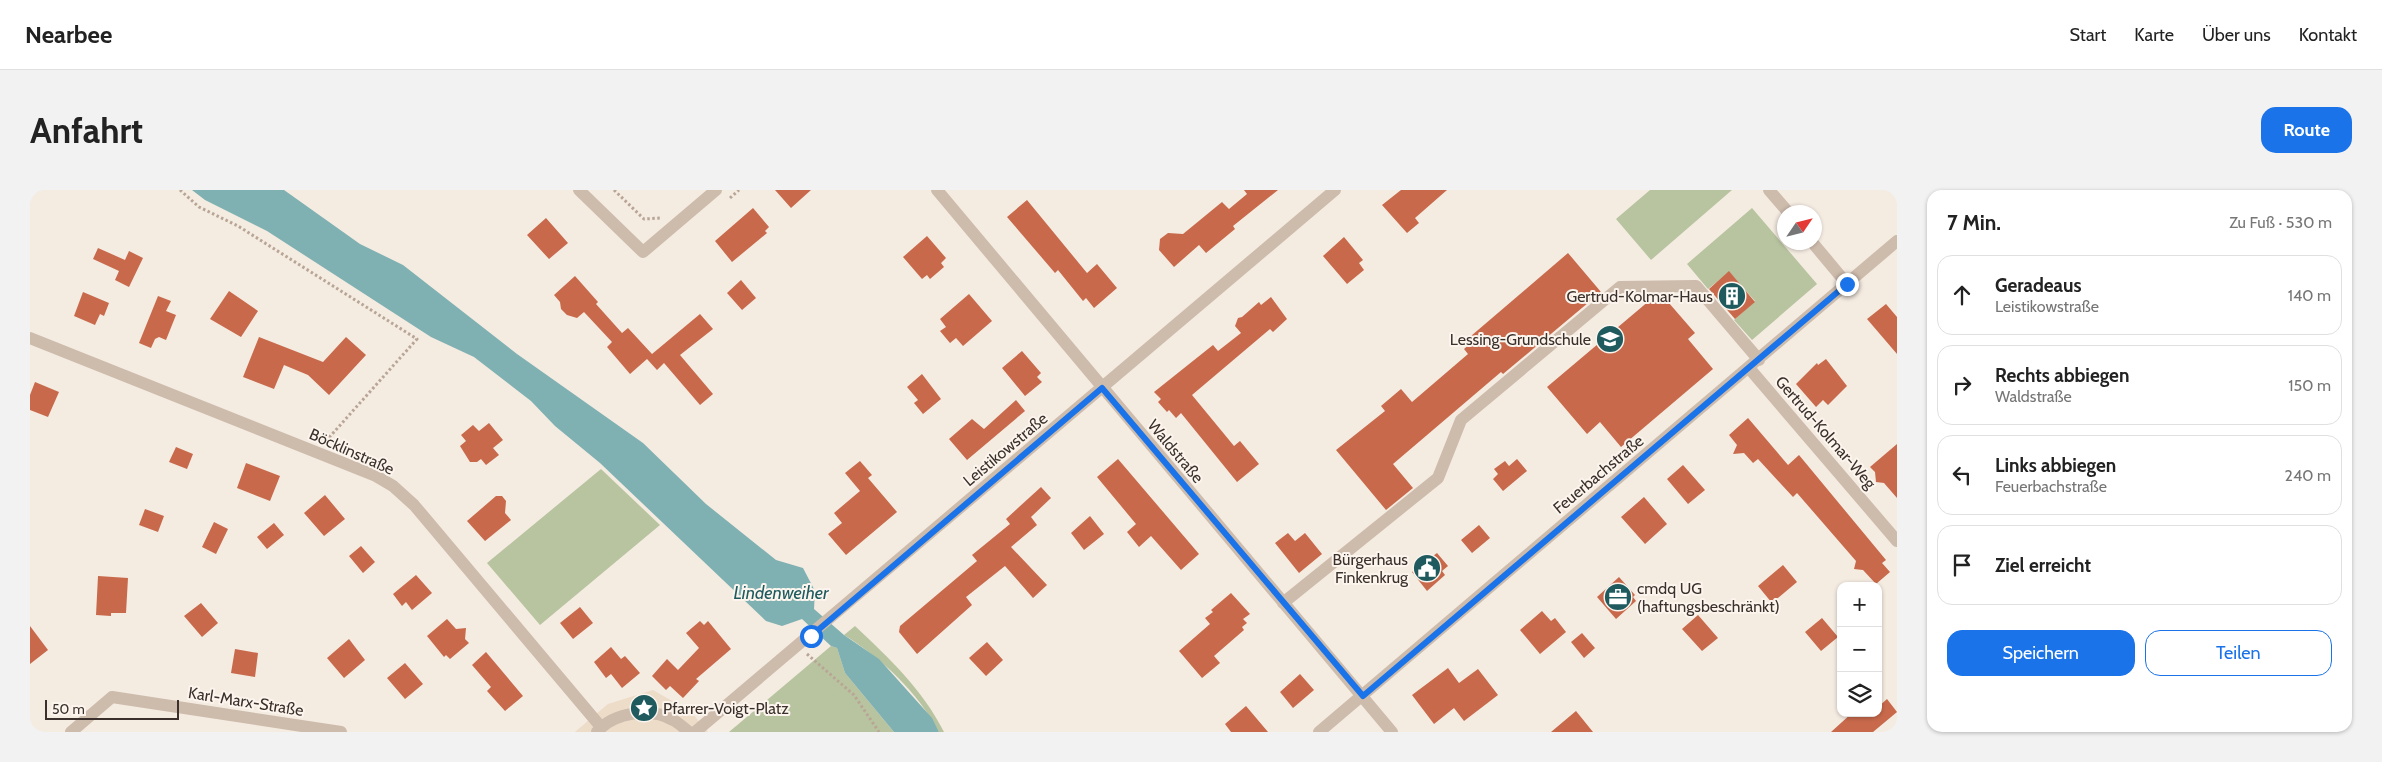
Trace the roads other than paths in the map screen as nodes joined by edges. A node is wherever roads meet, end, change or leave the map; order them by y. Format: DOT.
graph roads {
  1 [pos="579,190"];
  2 [pos="716,190"];
  3 [pos="937,190"];
  4 [pos="1335,190"];
  5 [pos="1769,190"];
  6 [pos="1782,205"];
  7 [pos="1897,241"];
  8 [pos="1819,250"];
  9 [pos="1847,284"];
  10 [pos="30,338"];
  11 [pos="1754,364"];
  12 [pos="1102,388"];
  13 [pos="1897,541"];
  14 [pos="1284,603"];
  15 [pos="1363,696"];
  16 [pos="599,730"];
  17 [pos="71,732"];
  18 [pos="341,732"];
  19 [pos="689,732"];
  20 [pos="695,732"];
  21 [pos="1319,732"];
  22 [pos="1392,732"];
  1 -- 2 [label="street"];
  3 -- 12 [label="street, Waldstraße"];
  4 -- 12 [label="street, Leistikowstraße"];
  5 -- 6 [label="street"];
  7 -- 9 [label="street, Feuerbachstraße"];
  8 -- 9 [label="street"];
  9 -- 11 [label="street, Feuerbachstraße"];
  10 -- 16 [label="street, Böcklinstraße"];
  11 -- 13 [label="street, Gertrud-Kolmar-Weg"];
  11 -- 14 [label="street, Gertrud-Kolmar-Weg"];
  11 -- 15 [label="street, Feuerbachstraße"];
  12 -- 14 [label="street, Waldstraße"];
  12 -- 20 [label="street, Leistikowstraße"];
  14 -- 15 [label="street, Waldstraße"];
  15 -- 21 [label="street, Feuerbachstraße"];
  15 -- 22 [label="street, Waldstraße"];
  16 -- 19 [label="street"];
  17 -- 18 [label="street, Karl-Marx-Straße"];
}
